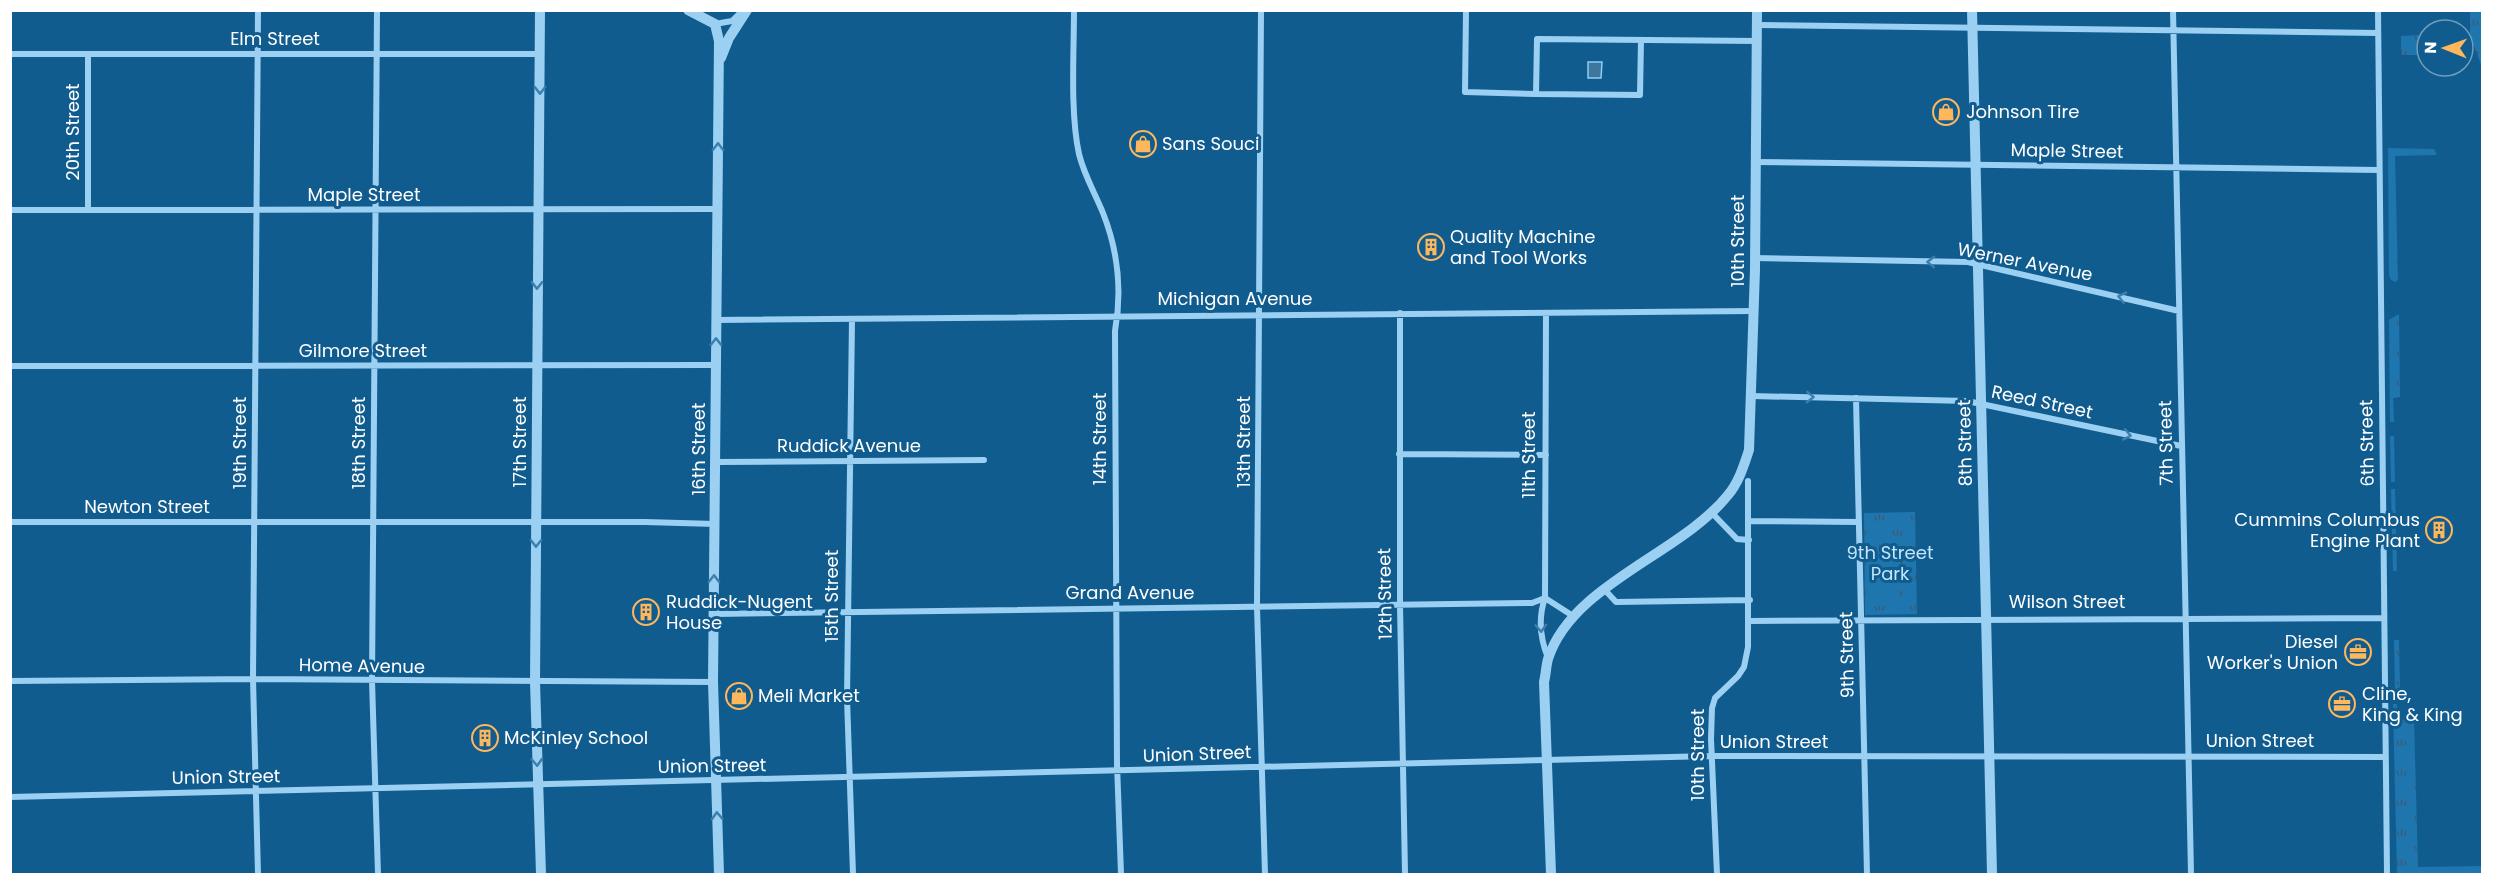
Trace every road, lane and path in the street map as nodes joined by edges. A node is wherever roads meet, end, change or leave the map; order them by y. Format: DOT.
graph roads {
  1 [pos="258,10"];
  2 [pos="540,10"];
  3 [pos="688,10"];
  4 [pos="745,10"];
  5 [pos="1074,10"];
  6 [pos="1260,10"];
  7 [pos="1466,10"];
  8 [pos="1757,10"];
  9 [pos="1972,10"];
  10 [pos="2174,10"];
  11 [pos="2378,10"];
  12 [pos="377,12"];
  13 [pos="715,24"];
  14 [pos="1757,25"];
  15 [pos="1973,27"];
  16 [pos="2174,30"];
  17 [pos="2378,33"];
  18 [pos="1641,40"];
  19 [pos="1757,41"];
  20 [pos="10,54"];
  21 [pos="88,54"];
  22 [pos="258,54"];
  23 [pos="376,54"];
  24 [pos="540,54"];
  25 [pos="718,64"];
  26 [pos="1536,94"];
  27 [pos="1755,162"];
  28 [pos="1976,164"];
  29 [pos="2176,167"];
  30 [pos="2379,170"];
  31 [pos="717,209"];
  32 [pos="10,210"];
  33 [pos="88,210"];
  34 [pos="256,210"];
  35 [pos="376,210"];
  36 [pos="538,210"];
  37 [pos="1755,258"];
  38 [pos="1978,264"];
  39 [pos="1754,311"];
  40 [pos="2179,311"];
  41 [pos="1400,313"];
  42 [pos="1546,313"];
  43 [pos="1118,315"];
  44 [pos="1258,315"];
  45 [pos="852,318"];
  46 [pos="717,320"];
  47 [pos="716,365"];
  48 [pos="10,366"];
  49 [pos="255,366"];
  50 [pos="375,366"];
  51 [pos="536,366"];
  52 [pos="1752,396"];
  53 [pos="1856,398"];
  54 [pos="1981,405"];
  55 [pos="2181,446"];
  56 [pos="1399,454"];
  57 [pos="1546,454"];
  58 [pos="984,460"];
  59 [pos="849,461"];
  60 [pos="716,462"];
  61 [pos="1745,476"];
  62 [pos="1712,513"];
  63 [pos="1749,521"];
  64 [pos="10,522"];
  65 [pos="374,522"];
  66 [pos="536,522"];
  67 [pos="1859,522"];
  68 [pos="255,523"];
  69 [pos="715,524"];
  70 [pos="1749,540"];
  71 [pos="1604,589"];
  72 [pos="1545,598"];
  73 [pos="1750,600"];
  74 [pos="1400,605"];
  75 [pos="1257,607"];
  76 [pos="1115,608"];
  77 [pos="714,614"];
  78 [pos="847,614"];
  79 [pos="1573,616"];
  80 [pos="2185,618"];
  81 [pos="2384,618"];
  82 [pos="1986,619"];
  83 [pos="1862,620"];
  84 [pos="1750,621"];
  85 [pos="1548,659"];
  86 [pos="253,680"];
  87 [pos="10,681"];
  88 [pos="372,681"];
  89 [pos="535,682"];
  90 [pos="713,682"];
  91 [pos="1712,756"];
  92 [pos="1864,756"];
  93 [pos="2188,756"];
  94 [pos="1988,757"];
  95 [pos="2385,757"];
  96 [pos="1548,761"];
  97 [pos="1402,764"];
  98 [pos="1261,767"];
  99 [pos="1117,771"];
  100 [pos="849,777"];
  101 [pos="716,781"];
  102 [pos="538,784"];
  103 [pos="376,788"];
  104 [pos="256,791"];
  105 [pos="10,797"];
  106 [pos="258,874"];
  107 [pos="378,874"];
  108 [pos="541,874"];
  109 [pos="719,874"];
  110 [pos="853,874"];
  111 [pos="1121,874"];
  112 [pos="1264,874"];
  113 [pos="1405,874"];
  114 [pos="1551,874"];
  115 [pos="1717,874"];
  116 [pos="1867,874"];
  117 [pos="1992,874"];
  118 [pos="2191,874"];
  119 [pos="2387,874"];
  1 -- 22 [label="street, 19th Street"];
  2 -- 24 [label="street, 17th Street"];
  3 -- 13 [label="street"];
  4 -- 13 [label="street"];
  4 -- 25 [label="street"];
  5 -- 43 [label="street, 14th Street"];
  6 -- 44 [label="street, 13th Street"];
  7 -- 26 [label="street"];
  8 -- 14 [label="street, 10th Street"];
  9 -- 15 [label="street, 8th Street"];
  10 -- 16 [label="street, 7th Street"];
  11 -- 17 [label="street, 6th Street"];
  12 -- 23 [label="street, 18th Street"];
  13 -- 25 [label="street, 16th Street"];
  14 -- 15 [label="street"];
  14 -- 19 [label="street, 10th Street"];
  15 -- 16 [label="street"];
  15 -- 28 [label="street, 8th Street"];
  16 -- 17 [label="street"];
  16 -- 29 [label="street, 7th Street"];
  17 -- 30 [label="street, 6th Street"];
  18 -- 19 [label="street"];
  18 -- 26 [label="street"];
  18 -- 26 [label="street"];
  19 -- 27 [label="street, 10th Street"];
  20 -- 21 [label="street, Elm Street"];
  21 -- 22 [label="street, Elm Street"];
  21 -- 33 [label="street, 20th Street"];
  22 -- 23 [label="street, Elm Street"];
  22 -- 34 [label="street, 19th Street"];
  23 -- 24 [label="street, Elm Street"];
  23 -- 35 [label="street, 18th Street"];
  24 -- 36 [label="street, 17th Street, one-way"];
  31 -- 25 [label="street, 16th Street, one-way"];
  27 -- 28 [label="street, Maple Street"];
  27 -- 37 [label="street, 10th Street"];
  28 -- 29 [label="street, Maple Street"];
  28 -- 38 [label="street, 8th Street"];
  29 -- 30 [label="street, Maple Street"];
  29 -- 40 [label="street, 7th Street"];
  30 -- 81 [label="street, 6th Street"];
  31 -- 36 [label="street, Maple Street"];
  31 -- 46 [label="street, 16th Street"];
  32 -- 33 [label="street, Maple Street"];
  33 -- 34 [label="street, Maple Street"];
  34 -- 35 [label="street, Maple Street"];
  34 -- 49 [label="street, 19th Street"];
  35 -- 36 [label="street, Maple Street"];
  35 -- 50 [label="street, 18th Street"];
  36 -- 51 [label="street, 17th Street, one-way"];
  38 -- 37 [label="street, Werner Avenue, one-way"];
  37 -- 39 [label="street, 10th Street"];
  40 -- 38 [label="street, Werner Avenue, one-way"];
  38 -- 54 [label="street, 8th Street"];
  39 -- 42 [label="street, Michigan Avenue"];
  39 -- 52 [label="street, 10th Street"];
  40 -- 55 [label="street, 7th Street"];
  41 -- 42 [label="street, Michigan Avenue"];
  41 -- 44 [label="street, Michigan Avenue"];
  41 -- 56 [label="street, 12th Street"];
  42 -- 57 [label="street, 11th Street"];
  43 -- 44 [label="street, Michigan Avenue"];
  43 -- 45 [label="street, Michigan Avenue"];
  43 -- 76 [label="street, 14th Street"];
  44 -- 75 [label="street, 13th Street"];
  45 -- 46 [label="street, Michigan Avenue"];
  45 -- 59 [label="street, 15th Street"];
  47 -- 46 [label="street, 16th Street, one-way"];
  47 -- 51 [label="street, Gilmore Street"];
  47 -- 60 [label="street, 16th Street"];
  48 -- 49 [label="street, Gilmore Street"];
  49 -- 50 [label="street, Gilmore Street"];
  49 -- 68 [label="street, 19th Street"];
  50 -- 51 [label="street, Gilmore Street"];
  50 -- 65 [label="street, 18th Street"];
  51 -- 66 [label="street, 17th Street"];
  52 -- 53 [label="street, Reed Street, one-way"];
  52 -- 61 [label="street, 10th Street"];
  53 -- 54 [label="street, Reed Street"];
  53 -- 67 [label="street, 9th Street"];
  54 -- 55 [label="street, Reed Street, one-way"];
  54 -- 82 [label="street, 8th Street"];
  55 -- 80 [label="street, 7th Street"];
  56 -- 57 [label="street"];
  56 -- 74 [label="street, 12th Street"];
  57 -- 72 [label="street, 11th Street"];
  58 -- 59 [label="street, Ruddick Avenue"];
  59 -- 60 [label="street, Ruddick Avenue"];
  59 -- 78 [label="street, 15th Street"];
  60 -- 69 [label="street, 16th Street"];
  61 -- 62 [label="street"];
  61 -- 63 [label="street, 10th Street"];
  62 -- 70 [label="street"];
  62 -- 71 [label="street"];
  63 -- 67 [label="street"];
  63 -- 70 [label="street, 10th Street"];
  64 -- 68 [label="street, Newton Street"];
  65 -- 66 [label="street, Newton Street"];
  65 -- 68 [label="street, Newton Street"];
  65 -- 88 [label="street, 18th Street"];
  66 -- 69 [label="street, Newton Street"];
  66 -- 89 [label="street, 17th Street, one-way"];
  67 -- 83 [label="street, 9th Street"];
  68 -- 86 [label="street, 19th Street"];
  77 -- 69 [label="street, 16th Street, one-way"];
  70 -- 73 [label="street, 10th Street"];
  71 -- 73 [label="street"];
  71 -- 79 [label="street"];
  72 -- 74 [label="street, Grand Avenue"];
  72 -- 79 [label="street"];
  72 -- 85 [label="street, 11th Street, one-way"];
  73 -- 84 [label="street, 10th Street"];
  74 -- 75 [label="street, Grand Avenue"];
  74 -- 97 [label="street, 12th Street"];
  75 -- 76 [label="street, Grand Avenue"];
  75 -- 98 [label="street, 13th Street"];
  76 -- 78 [label="street, Grand Avenue"];
  76 -- 99 [label="street, 14th Street"];
  77 -- 78 [label="street, Grand Avenue"];
  77 -- 90 [label="street, 16th Street"];
  78 -- 100 [label="street, 15th Street"];
  79 -- 85 [label="street"];
  80 -- 81 [label="street, Wilson Street"];
  80 -- 82 [label="street, Wilson Street"];
  80 -- 93 [label="street, 7th Street"];
  81 -- 95 [label="street, 6th Street"];
  82 -- 83 [label="street, Wilson Street"];
  82 -- 94 [label="street, 8th Street"];
  83 -- 84 [label="street, Wilson Street"];
  83 -- 92 [label="street, 9th Street"];
  84 -- 91 [label="street, 10th Street"];
  85 -- 96 [label="street, 11th Street"];
  86 -- 87 [label="street, Home Avenue"];
  86 -- 88 [label="street, Home Avenue"];
  86 -- 104 [label="street, 19th Street"];
  88 -- 89 [label="street, Home Avenue"];
  88 -- 103 [label="street, 18th Street"];
  89 -- 90 [label="street, Home Avenue"];
  89 -- 102 [label="street, 17th Street, one-way"];
  90 -- 101 [label="street, 16th Street"];
  91 -- 92 [label="street, Union Street"];
  91 -- 96 [label="street, Union Street"];
  91 -- 115 [label="street, 10th Street"];
  92 -- 94 [label="street, Union Street"];
  92 -- 116 [label="street, 9th Street"];
  93 -- 94 [label="street, Union Street"];
  93 -- 95 [label="street, Union Street"];
  93 -- 118 [label="street, 7th Street"];
  94 -- 117 [label="street, 8th Street"];
  95 -- 119 [label="street, 6th Street"];
  96 -- 97 [label="street, Union Street"];
  96 -- 114 [label="street, 11th Street"];
  97 -- 98 [label="street, Union Street"];
  97 -- 113 [label="street, 12th Street"];
  98 -- 99 [label="street, Union Street"];
  98 -- 112 [label="street, 13th Street"];
  99 -- 100 [label="street, Union Street"];
  99 -- 111 [label="street, 14th Street"];
  100 -- 101 [label="street, Union Street"];
  100 -- 110 [label="street, 15th Street"];
  101 -- 102 [label="street, Union Street"];
  109 -- 101 [label="street, 16th Street, one-way"];
  102 -- 103 [label="street, Union Street"];
  102 -- 108 [label="street, 17th Street"];
  103 -- 104 [label="street, Union Street"];
  103 -- 107 [label="street, 18th Street"];
  104 -- 105 [label="street, Union Street"];
  104 -- 106 [label="street, 19th Street"];
}
